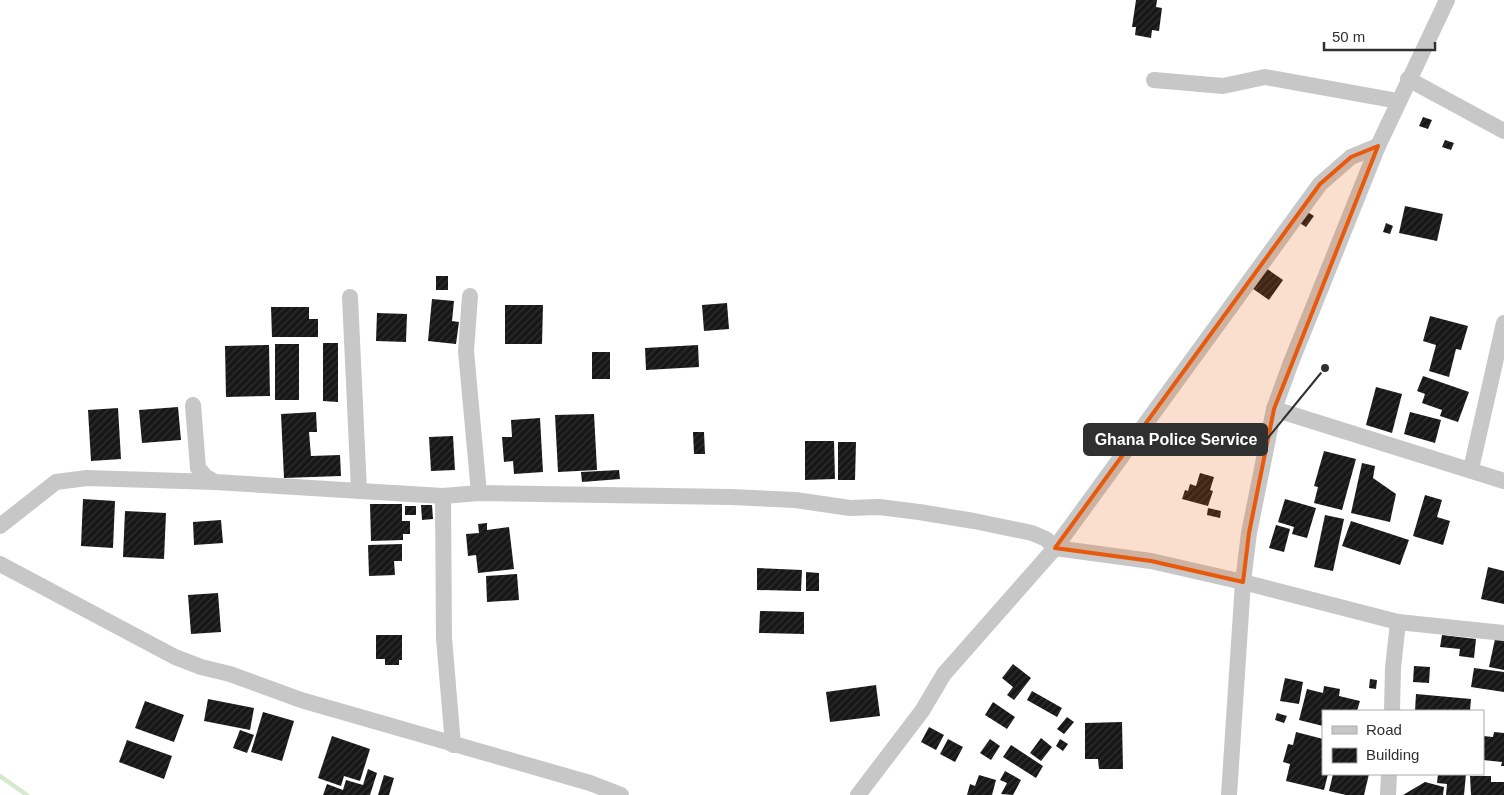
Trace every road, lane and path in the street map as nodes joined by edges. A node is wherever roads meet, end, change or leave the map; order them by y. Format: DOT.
graph roads {
  1 [pos="1447,0"];
  2 [pos="1408,79"];
  3 [pos="1154,80"];
  4 [pos="1398,101"];
  5 [pos="1504,131"];
  6 [pos="1378,146"];
  7 [pos="470,296"];
  8 [pos="350,297"];
  9 [pos="1504,324"];
  10 [pos="193,405"];
  11 [pos="1274,409"];
  12 [pos="1471,469"];
  13 [pos="1504,480"];
  14 [pos="215,482"];
  15 [pos="359,492"];
  16 [pos="479,493"];
  17 [pos="443,496"];
  18 [pos="0,526"];
  19 [pos="1055,548"];
  20 [pos="0,564"];
  21 [pos="1243,582"];
  22 [pos="1398,622"];
  23 [pos="1504,633"];
  24 [pos="1392,710"];
  25 [pos="453,745"];
  26 [pos="1389,775"];
  27 [pos="621,795"];
  28 [pos="858,795"];
  29 [pos="1229,795"];
  30 [pos="1388,795"];
  1 -- 2 [label="street"];
  2 -- 4 [label="street"];
  2 -- 5 [label="street"];
  3 -- 4 [label="street"];
  4 -- 6 [label="street"];
  6 -- 11 [label="street"];
  6 -- 19 [label="street"];
  7 -- 16 [label="street"];
  8 -- 15 [label="street"];
  9 -- 12 [label="street"];
  10 -- 14 [label="street"];
  11 -- 12 [label="street"];
  11 -- 21 [label="street"];
  12 -- 13 [label="street"];
  14 -- 15 [label="street"];
  14 -- 18 [label="street"];
  15 -- 17 [label="street"];
  16 -- 17 [label="street"];
  16 -- 19 [label="street"];
  17 -- 25 [label="street"];
  19 -- 21 [label="street"];
  19 -- 28 [label="street"];
  20 -- 25 [label="street"];
  21 -- 22 [label="street"];
  21 -- 29 [label="street"];
  22 -- 23 [label="street"];
  22 -- 24 [label="street"];
  25 -- 27 [label="street"];
  26 -- 30 [label="street"];
}
